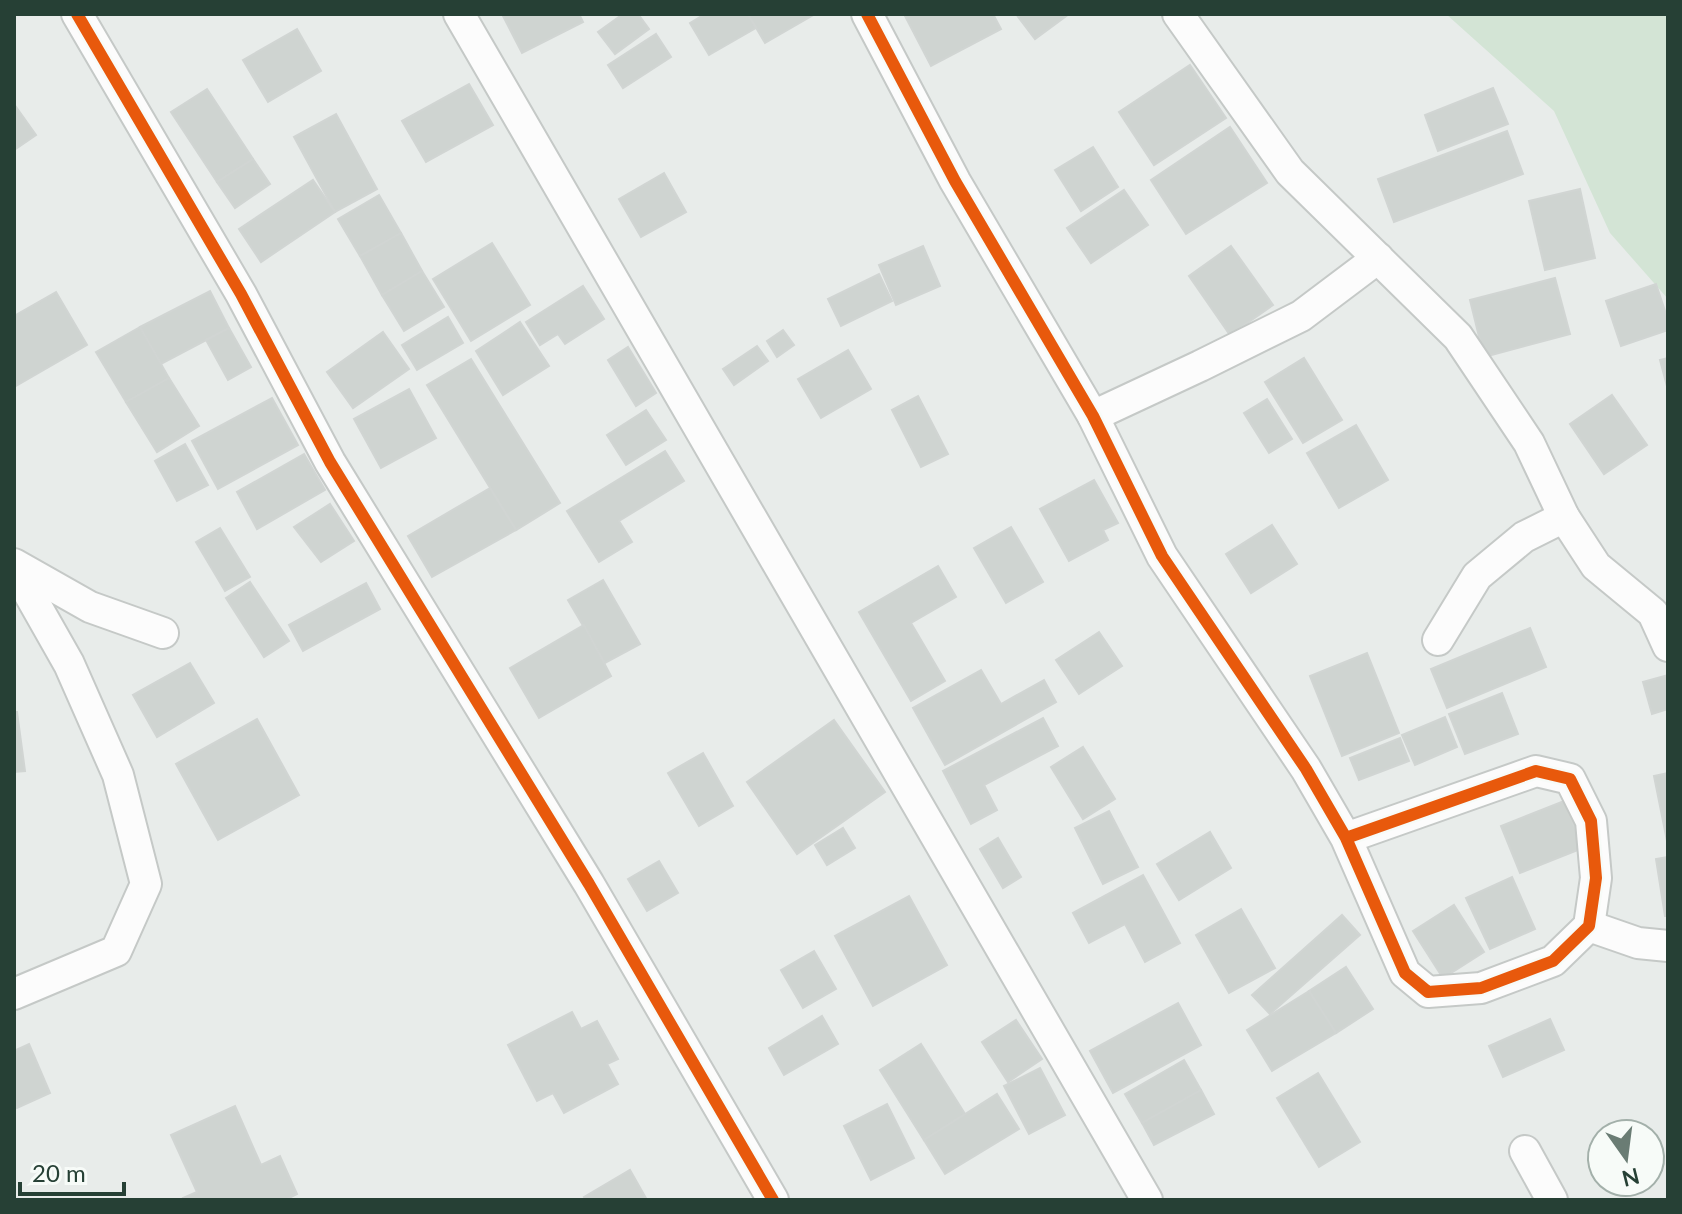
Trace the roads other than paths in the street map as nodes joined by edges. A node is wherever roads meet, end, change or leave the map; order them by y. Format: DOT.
graph roads {
  1 [pos="77,14"];
  2 [pos="459,14"];
  3 [pos="867,14"];
  4 [pos="1178,14"];
  5 [pos="1378,258"];
  6 [pos="1093,416"];
  7 [pos="1564,517"];
  8 [pos="14,566"];
  9 [pos="163,633"];
  10 [pos="1438,640"];
  11 [pos="1668,646"];
  12 [pos="1346,838"];
  13 [pos="1589,926"];
  14 [pos="1668,946"];
  15 [pos="14,994"];
  16 [pos="1525,1151"];
  17 [pos="773,1200"];
  18 [pos="1147,1200"];
  19 [pos="1552,1200"];
  1 -- 17 [label="street"];
  2 -- 18 [label="street"];
  3 -- 6 [label="street"];
  4 -- 5 [label="street"];
  5 -- 6 [label="street"];
  5 -- 7 [label="street"];
  6 -- 12 [label="street"];
  7 -- 10 [label="street"];
  7 -- 11 [label="street"];
  8 -- 9 [label="street"];
  8 -- 15 [label="street"];
  12 -- 13 [label="street"];
  12 -- 13 [label="street"];
  13 -- 14 [label="street"];
  16 -- 19 [label="street"];
}
